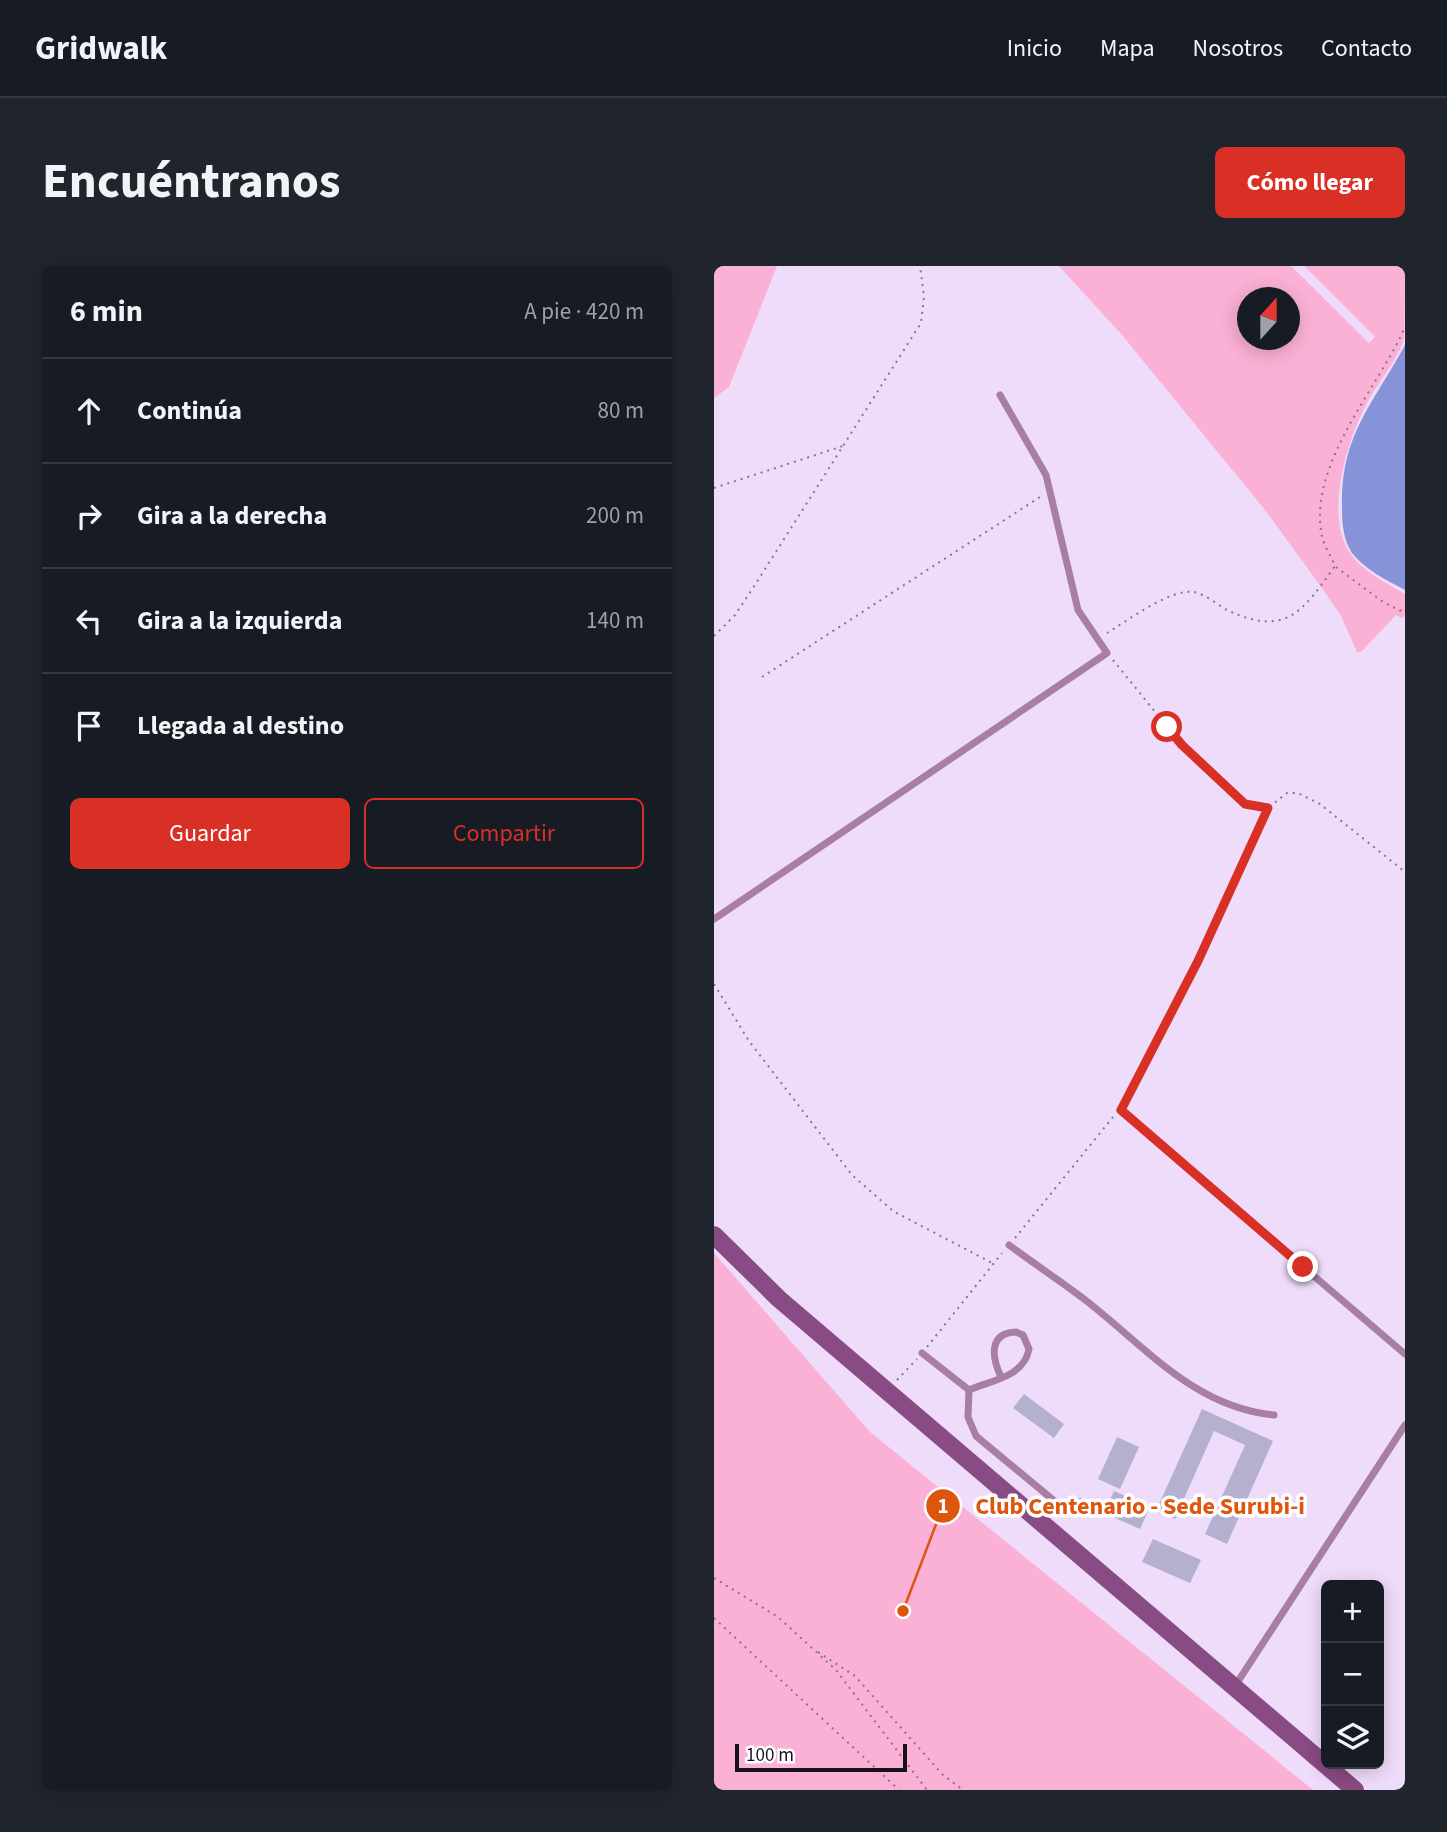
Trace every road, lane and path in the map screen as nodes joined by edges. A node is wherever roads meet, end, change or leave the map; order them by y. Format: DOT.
graph roads {
  1 [pos="920,266"];
  2 [pos="1405,327"];
  3 [pos="1000,395"];
  4 [pos="844,446"];
  5 [pos="714,488"];
  6 [pos="1052,490"];
  7 [pos="1335,566"];
  8 [pos="1405,613"];
  9 [pos="714,636"];
  10 [pos="1098,638"];
  11 [pos="1107,653"];
  12 [pos="762,677"];
  13 [pos="1268,808"];
  14 [pos="1405,872"];
  15 [pos="714,919"];
  16 [pos="714,984"];
  17 [pos="1121,1110"];
  18 [pos="714,1235"];
  19 [pos="1009,1245"];
  20 [pos="993,1263"];
  21 [pos="922,1353"];
  22 [pos="1405,1354"];
  23 [pos="1001,1377"];
  24 [pos="969,1390"];
  25 [pos="886,1391"];
  26 [pos="1274,1415"];
  27 [pos="1405,1425"];
  28 [pos="1080,1502"];
  29 [pos="714,1578"];
  30 [pos="714,1618"];
  31 [pos="814,1650"];
  32 [pos="1234,1686"];
  33 [pos="899,1790"];
  34 [pos="928,1790"];
  35 [pos="963,1790"];
  36 [pos="1355,1790"];
  1 -- 4 [label="path"];
  2 -- 7 [label="path"];
  3 -- 6 [label="lane"];
  4 -- 5 [label="path"];
  4 -- 9 [label="path"];
  6 -- 10 [label="lane"];
  6 -- 12 [label="path"];
  7 -- 8 [label="path"];
  7 -- 10 [label="path"];
  10 -- 11 [label="lane"];
  11 -- 13 [label="path"];
  11 -- 15 [label="lane"];
  13 -- 14 [label="path"];
  13 -- 17 [label="path"];
  16 -- 20 [label="path"];
  17 -- 19 [label="path"];
  17 -- 22 [label="lane"];
  18 -- 25 [label="street"];
  19 -- 20 [label="path"];
  19 -- 26 [label="lane"];
  20 -- 21 [label="path"];
  21 -- 24 [label="lane"];
  21 -- 25 [label="path"];
  23 -- 23 [label="lane"];
  23 -- 24 [label="lane"];
  24 -- 28 [label="lane"];
  25 -- 32 [label="street"];
  27 -- 32 [label="lane"];
  29 -- 31 [label="path"];
  30 -- 33 [label="path"];
  31 -- 34 [label="path"];
  31 -- 35 [label="path"];
  32 -- 36 [label="street"];
}
